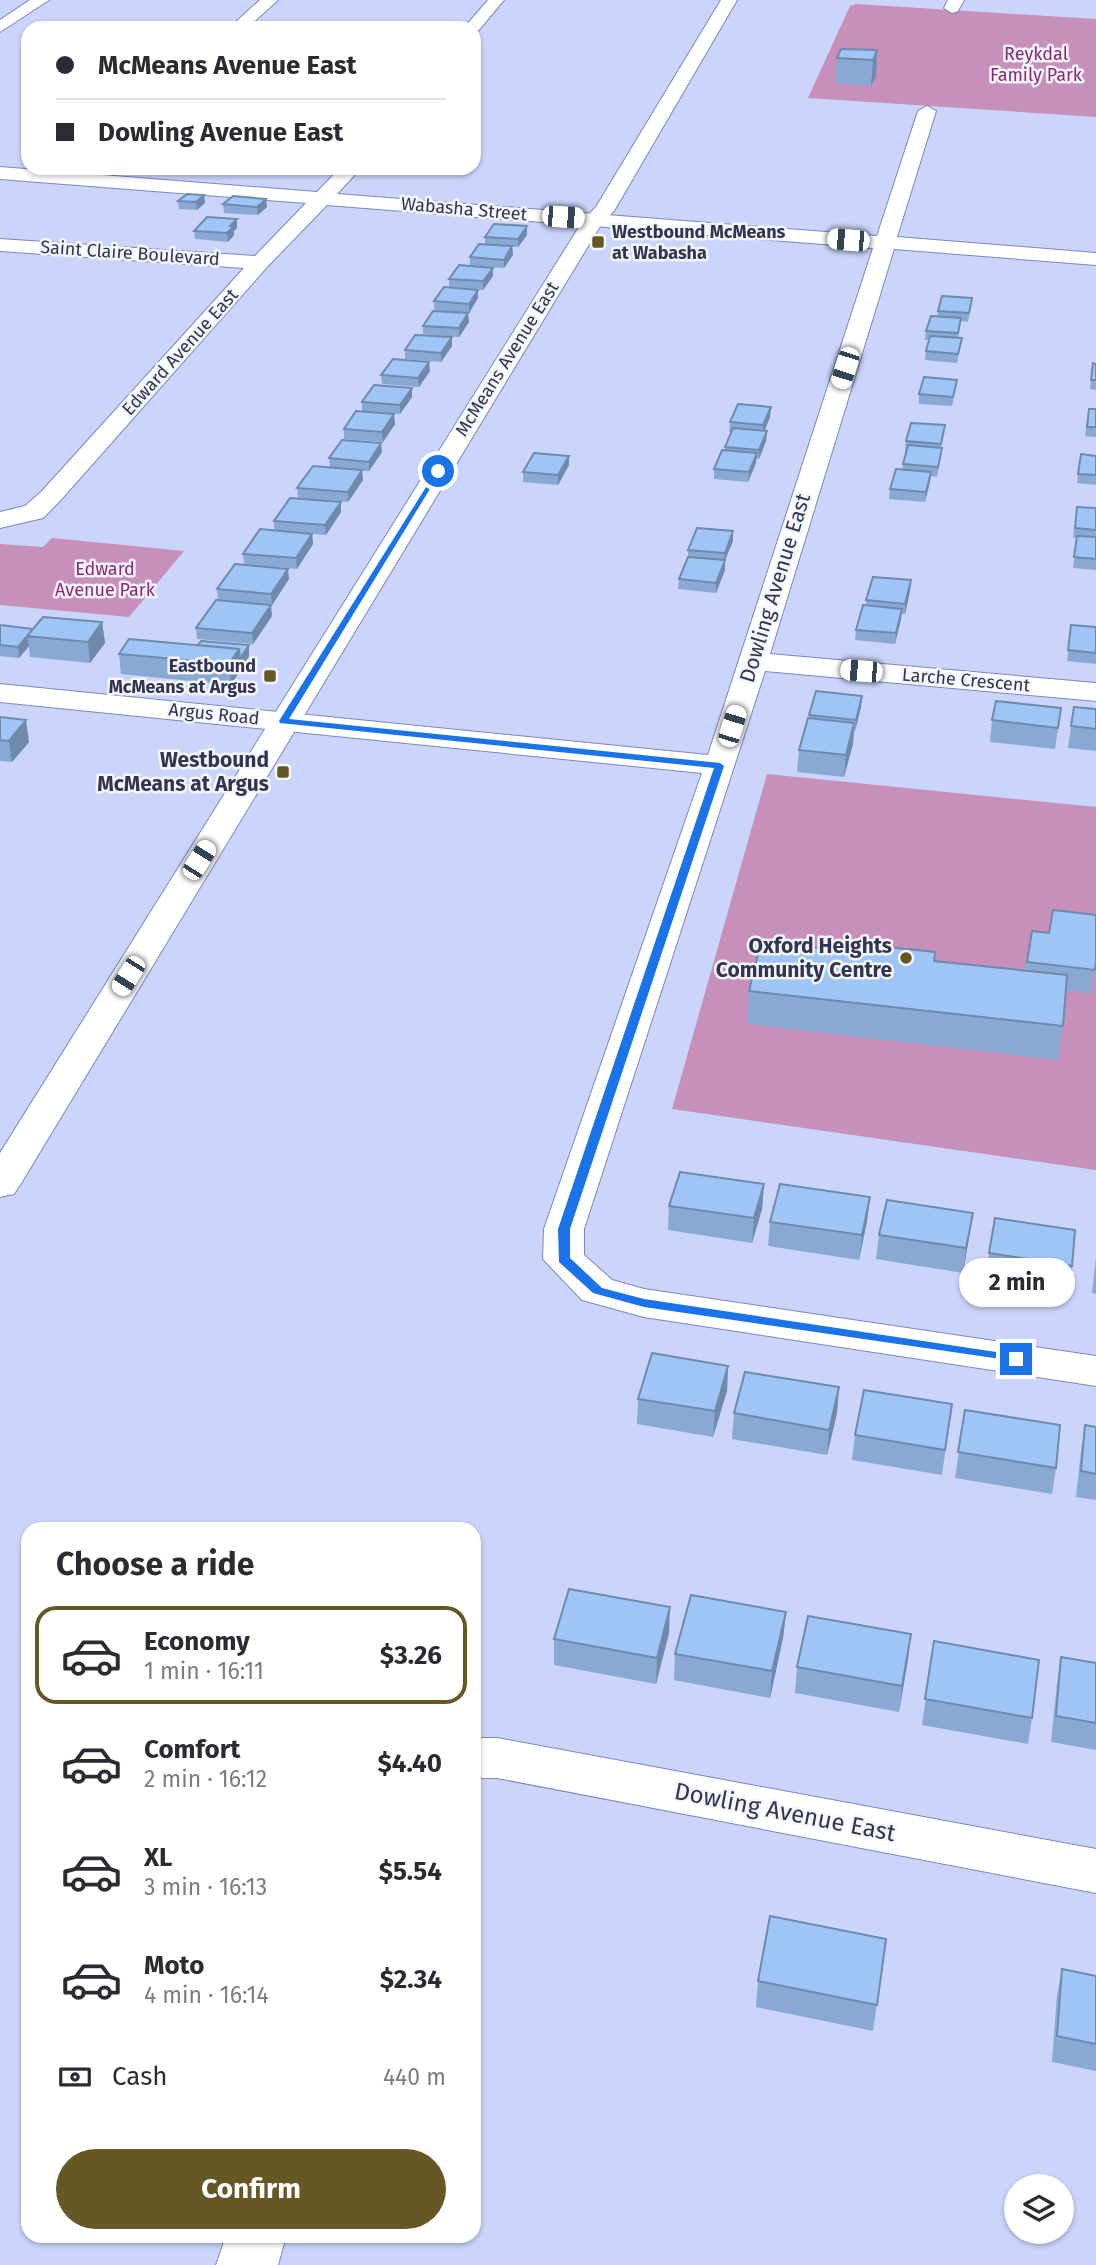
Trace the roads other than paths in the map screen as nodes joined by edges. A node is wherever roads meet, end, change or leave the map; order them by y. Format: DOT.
graph roads {
  1 [pos="41,0"];
  2 [pos="270,0"];
  3 [pos="496,0"];
  4 [pos="729,0"];
  5 [pos="245,21"];
  6 [pos="478,21"];
  7 [pos="0,27"];
  8 [pos="927,111"];
  9 [pos="0,173"];
  10 [pos="21,173"];
  11 [pos="87,175"];
  12 [pos="344,175"];
  13 [pos="323,198"];
  14 [pos="594,219"];
  15 [pos="884,242"];
  16 [pos="0,245"];
  17 [pos="1096,259"];
  18 [pos="260,263"];
  19 [pos="0,520"];
  20 [pos="752,661"];
  21 [pos="1096,692"];
  22 [pos="0,693"];
  23 [pos="283,721"];
  24 [pos="720,766"];
  25 [pos="0,1185"];
  26 [pos="1096,1371"];
  27 [pos="481,1758"];
  28 [pos="1096,1871"];
  29 [pos="254,2243"];
  30 [pos="247,2265"];
  1 -- 7 [label="street"];
  2 -- 5 [label="street"];
  3 -- 6 [label="street"];
  4 -- 14 [label="street, McMeans Avenue East"];
  8 -- 15 [label="street, Dowling Avenue East"];
  9 -- 10 [label="street, Wabasha Street"];
  11 -- 13 [label="street, Wabasha Street"];
  12 -- 13 [label="street, Edward Avenue East"];
  13 -- 14 [label="street, Wabasha Street"];
  13 -- 18 [label="street, Edward Avenue East"];
  14 -- 15 [label="street, Wabasha Street"];
  14 -- 23 [label="street, McMeans Avenue East"];
  15 -- 17 [label="street, Wabasha Street"];
  15 -- 20 [label="street, Dowling Avenue East"];
  16 -- 18 [label="street, Saint Claire Boulevard"];
  18 -- 19 [label="street, Edward Avenue East"];
  20 -- 21 [label="street, Larche Crescent"];
  20 -- 24 [label="street, Dowling Avenue East"];
  22 -- 23 [label="street, Argus Road"];
  23 -- 24 [label="street, Argus Road"];
  23 -- 25 [label="street, McMeans Avenue East"];
  24 -- 26 [label="street, Dowling Avenue East"];
  27 -- 28 [label="street, Dowling Avenue East"];
  29 -- 30 [label="street"];
}
